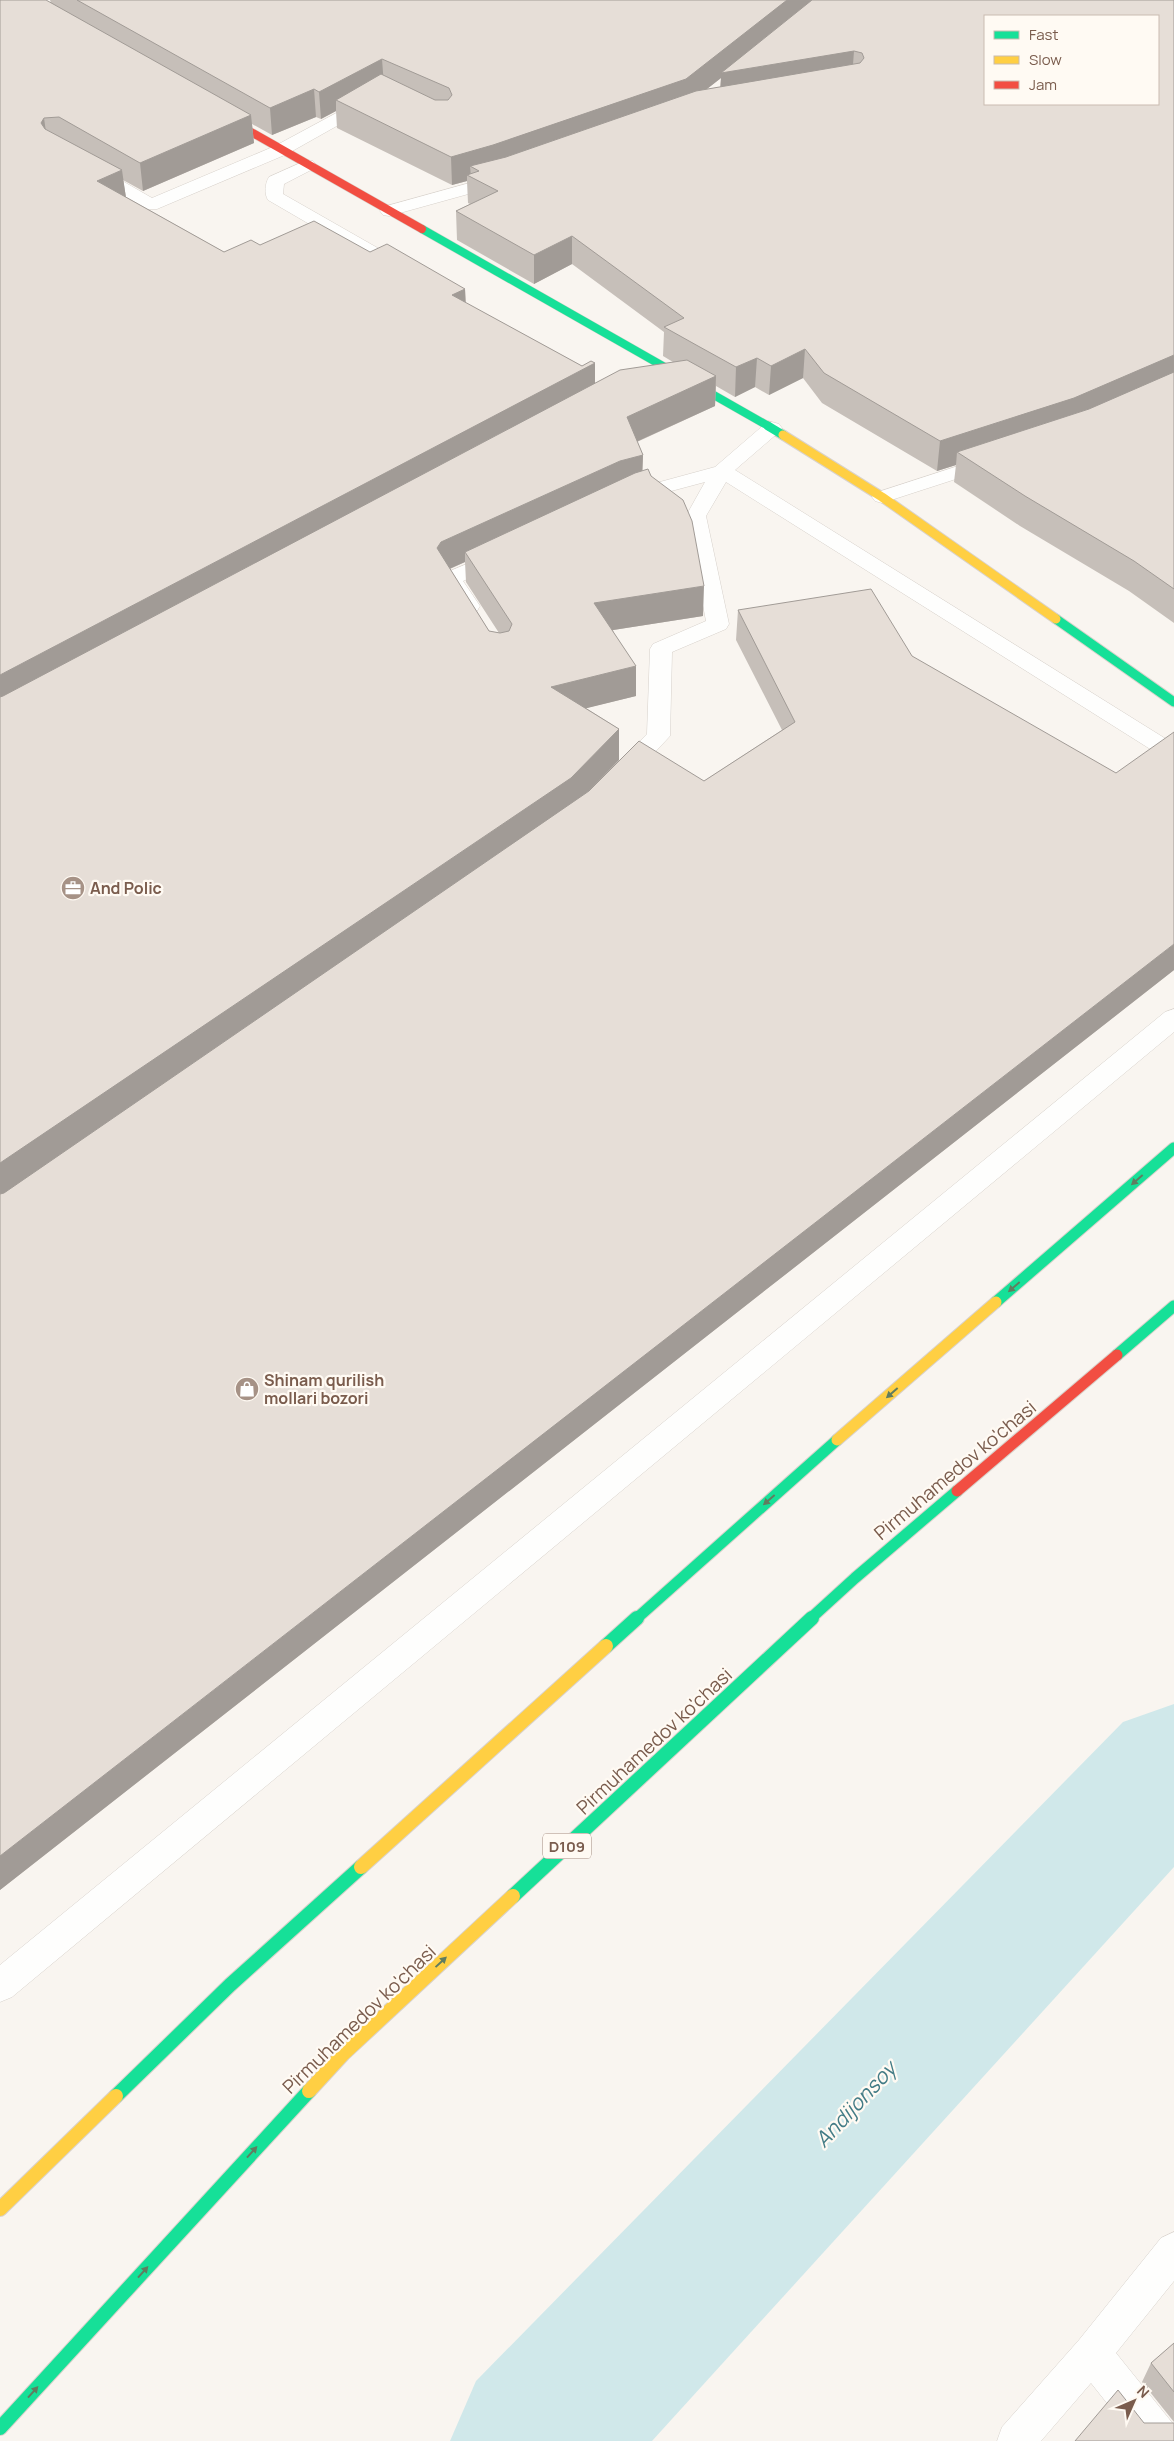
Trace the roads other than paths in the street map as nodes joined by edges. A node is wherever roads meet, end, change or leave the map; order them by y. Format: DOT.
graph roads {
  1 [pos="383,93"];
  2 [pos="213,111"];
  3 [pos="281,150"];
  4 [pos="73,161"];
  5 [pos="307,164"];
  6 [pos="518,173"];
  7 [pos="389,211"];
  8 [pos="424,282"];
  9 [pos="689,381"];
  10 [pos="661,386"];
  11 [pos="772,428"];
  12 [pos="1003,457"];
  13 [pos="722,471"];
  14 [pos="882,497"];
  15 [pos="609,505"];
  16 [pos="521,546"];
  17 [pos="481,624"];
  18 [pos="1174,702"];
  19 [pos="1174,754"];
  20 [pos="606,789"];
  21 [pos="1174,1018"];
  22 [pos="1174,1148"];
  23 [pos="1174,1306"];
  24 [pos="0,1986"];
  25 [pos="0,2209"];
  26 [pos="1174,2251"];
  27 [pos="1092,2353"];
  28 [pos="0,2428"];
  29 [pos="1016,2441"];
  30 [pos="1162,2441"];
  1 -- 3 [label="street"];
  2 -- 3 [label="main road"];
  3 -- 4 [label="street"];
  3 -- 5 [label="main road"];
  5 -- 7 [label="main road"];
  5 -- 8 [label="street"];
  6 -- 7 [label="street"];
  7 -- 9 [label="main road"];
  9 -- 10 [label="street"];
  9 -- 11 [label="main road"];
  11 -- 13 [label="street"];
  11 -- 14 [label="main road"];
  12 -- 14 [label="street"];
  13 -- 15 [label="street"];
  13 -- 19 [label="street"];
  13 -- 20 [label="street"];
  14 -- 18 [label="main road"];
  16 -- 17 [label="street"];
  21 -- 24 [label="street"];
  22 -- 25 [label="main road, one-way"];
  28 -- 23 [label="main road, Pirmuhamedov ko'chasi / D109, one-way"];
  26 -- 27 [label="street"];
  27 -- 29 [label="street"];
  27 -- 30 [label="street"];
}
